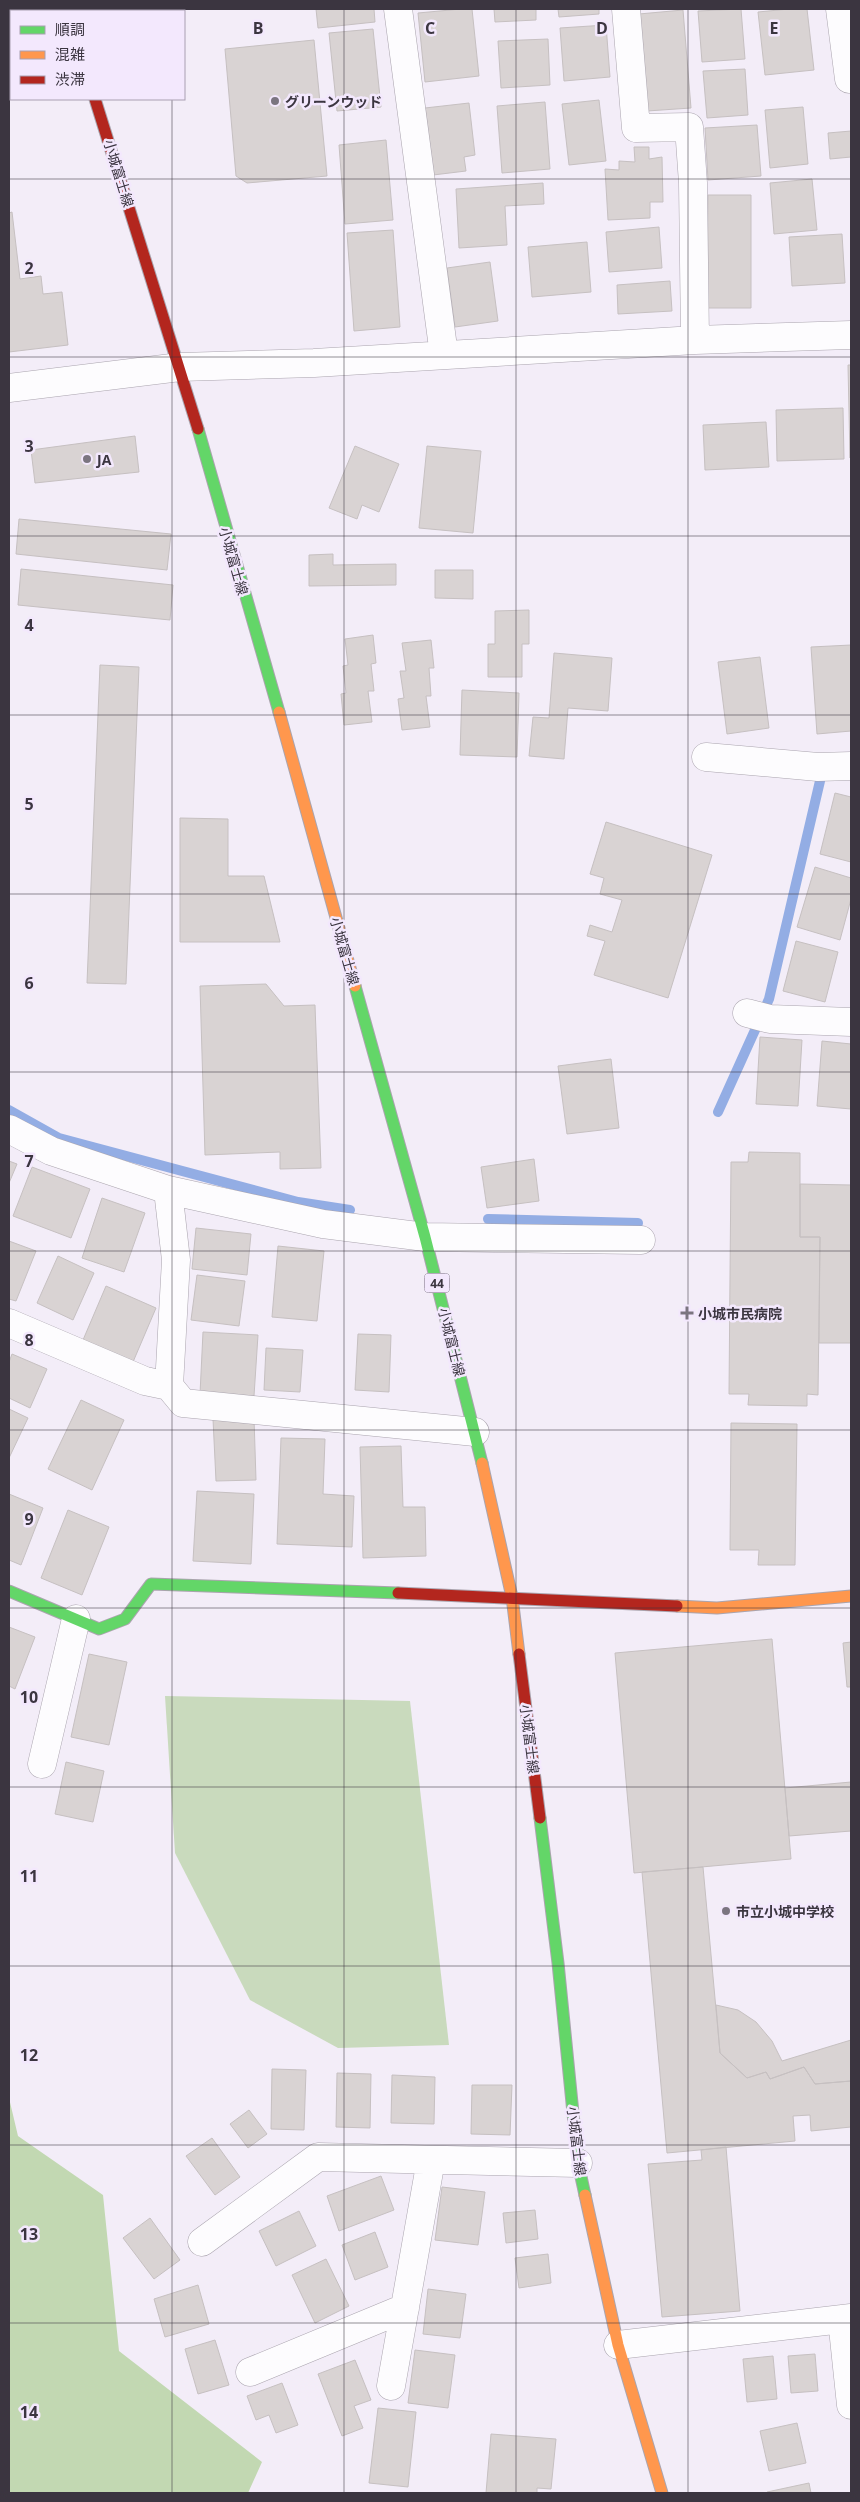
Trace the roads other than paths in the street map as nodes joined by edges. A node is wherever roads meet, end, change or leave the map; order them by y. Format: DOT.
graph roads {
  1 [pos="398,9"];
  2 [pos="626,9"];
  3 [pos="840,9"];
  4 [pos="844,80"];
  5 [pos="95,100"];
  6 [pos="851,335"];
  7 [pos="694,340"];
  8 [pos="444,355"];
  9 [pos="180,367"];
  10 [pos="9,388"];
  11 [pos="706,757"];
  12 [pos="851,766"];
  13 [pos="758,1016"];
  14 [pos="851,1022"];
  15 [pos="9,1129"];
  16 [pos="168,1190"];
  17 [pos="425,1237"];
  18 [pos="642,1240"];
  19 [pos="9,1323"];
  20 [pos="169,1386"];
  21 [pos="475,1432"];
  22 [pos="9,1591"];
  23 [pos="851,1596"];
  24 [pos="512,1597"];
  25 [pos="76,1619"];
  26 [pos="42,1764"];
  27 [pos="431,2160"];
  28 [pos="578,2163"];
  29 [pos="202,2242"];
  30 [pos="405,2308"];
  31 [pos="846,2319"];
  32 [pos="618,2345"];
  33 [pos="250,2372"];
  34 [pos="391,2386"];
  35 [pos="851,2405"];
  36 [pos="662,2493"];
  1 -- 8 [label="street"];
  2 -- 7 [label="street"];
  3 -- 4 [label="street"];
  5 -- 9 [label="main road, 小城富士線 / 44"];
  6 -- 7 [label="street"];
  7 -- 8 [label="street"];
  8 -- 9 [label="street"];
  9 -- 10 [label="street"];
  9 -- 17 [label="main road, 小城富士線 / 44"];
  11 -- 12 [label="street"];
  13 -- 14 [label="street"];
  15 -- 16 [label="street"];
  16 -- 17 [label="street"];
  16 -- 20 [label="street"];
  17 -- 18 [label="street"];
  17 -- 21 [label="main road, 小城富士線 / 44"];
  19 -- 20 [label="street"];
  20 -- 21 [label="street"];
  21 -- 24 [label="main road, 小城富士線 / 44"];
  22 -- 25 [label="main road"];
  23 -- 24 [label="main road"];
  24 -- 25 [label="main road"];
  24 -- 28 [label="main road, 小城富士線 / 44"];
  25 -- 26 [label="street"];
  27 -- 28 [label="street"];
  27 -- 29 [label="street"];
  27 -- 30 [label="street"];
  28 -- 32 [label="main road, 小城富士線 / 44"];
  30 -- 33 [label="street"];
  30 -- 34 [label="street"];
  31 -- 32 [label="street"];
  31 -- 35 [label="street"];
  32 -- 36 [label="main road, 小城富士線 / 44"];
}
